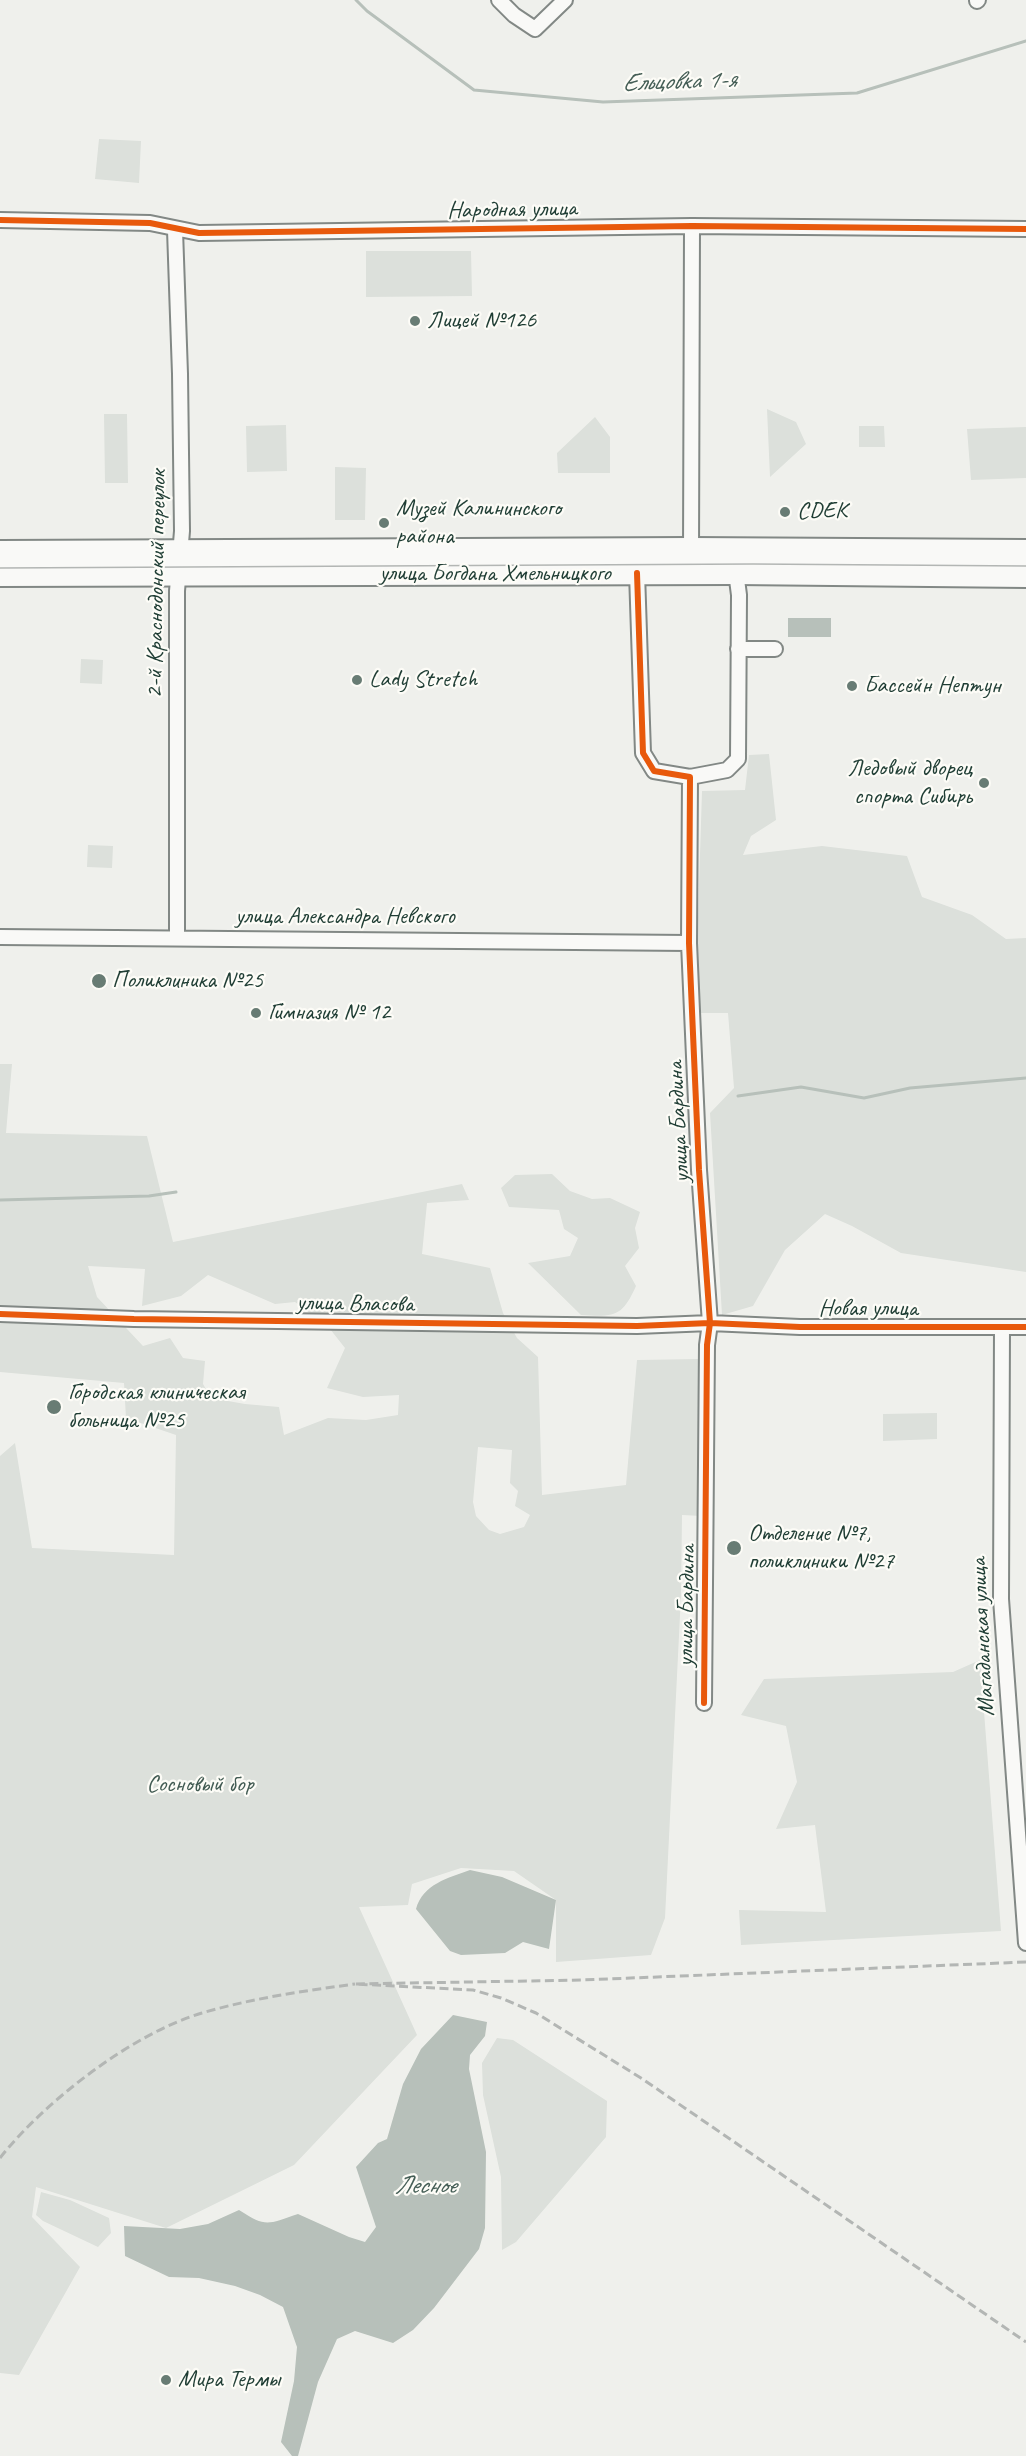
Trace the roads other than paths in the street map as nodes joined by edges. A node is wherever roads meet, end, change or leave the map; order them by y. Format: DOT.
graph roads {
  1 [pos="499,0"];
  2 [pos="566,0"];
  3 [pos="0,220"];
  4 [pos="692,226"];
  5 [pos="175,230"];
  6 [pos="1026,230"];
  7 [pos="0,552"];
  8 [pos="1026,552"];
  9 [pos="691,561"];
  10 [pos="179,563"];
  11 [pos="736,572"];
  12 [pos="637,573"];
  13 [pos="0,574"];
  14 [pos="1026,575"];
  15 [pos="738,649"];
  16 [pos="775,649"];
  17 [pos="690,777"];
  18 [pos="0,937"];
  19 [pos="177,938"];
  20 [pos="689,943"];
  21 [pos="0,1314"];
  22 [pos="710,1323"];
  23 [pos="1026,1327"];
  24 [pos="1002,1328"];
  25 [pos="704,1703"];
  26 [pos="1026,1943"];
  1 -- 2 [label="street"];
  3 -- 5 [label="street, Народная улица"];
  4 -- 5 [label="street, Народная улица"];
  4 -- 6 [label="street, Народная улица"];
  4 -- 9 [label="street"];
  5 -- 10 [label="street, 2-й Краснодонский переулок"];
  7 -- 10 [label="highway, улица Богдана Хмельницкого"];
  8 -- 9 [label="highway, улица Богдана Хмельницкого"];
  9 -- 10 [label="highway, улица Богдана Хмельницкого"];
  9 -- 11 [label="highway, улица Богдана Хмельницкого"];
  9 -- 12 [label="highway, улица Богдана Хмельницкого"];
  10 -- 12 [label="highway, улица Богдана Хмельницкого"];
  10 -- 13 [label="highway, улица Богдана Хмельницкого"];
  10 -- 19 [label="street, 2-й Краснодонский переулок"];
  11 -- 14 [label="highway, улица Богдана Хмельницкого"];
  11 -- 15 [label="street"];
  12 -- 17 [label="street"];
  15 -- 16 [label="street"];
  15 -- 17 [label="street"];
  17 -- 20 [label="street, улица Бардина"];
  18 -- 19 [label="street, улица Александра Невского"];
  19 -- 20 [label="street, улица Александра Невского"];
  20 -- 22 [label="street, улица Бардина"];
  21 -- 22 [label="street, улица Власова"];
  22 -- 24 [label="street, Новая улица"];
  22 -- 25 [label="street, улица Бардина"];
  23 -- 24 [label="street, Новая улица"];
  24 -- 26 [label="street, Магаданская улица"];
}
